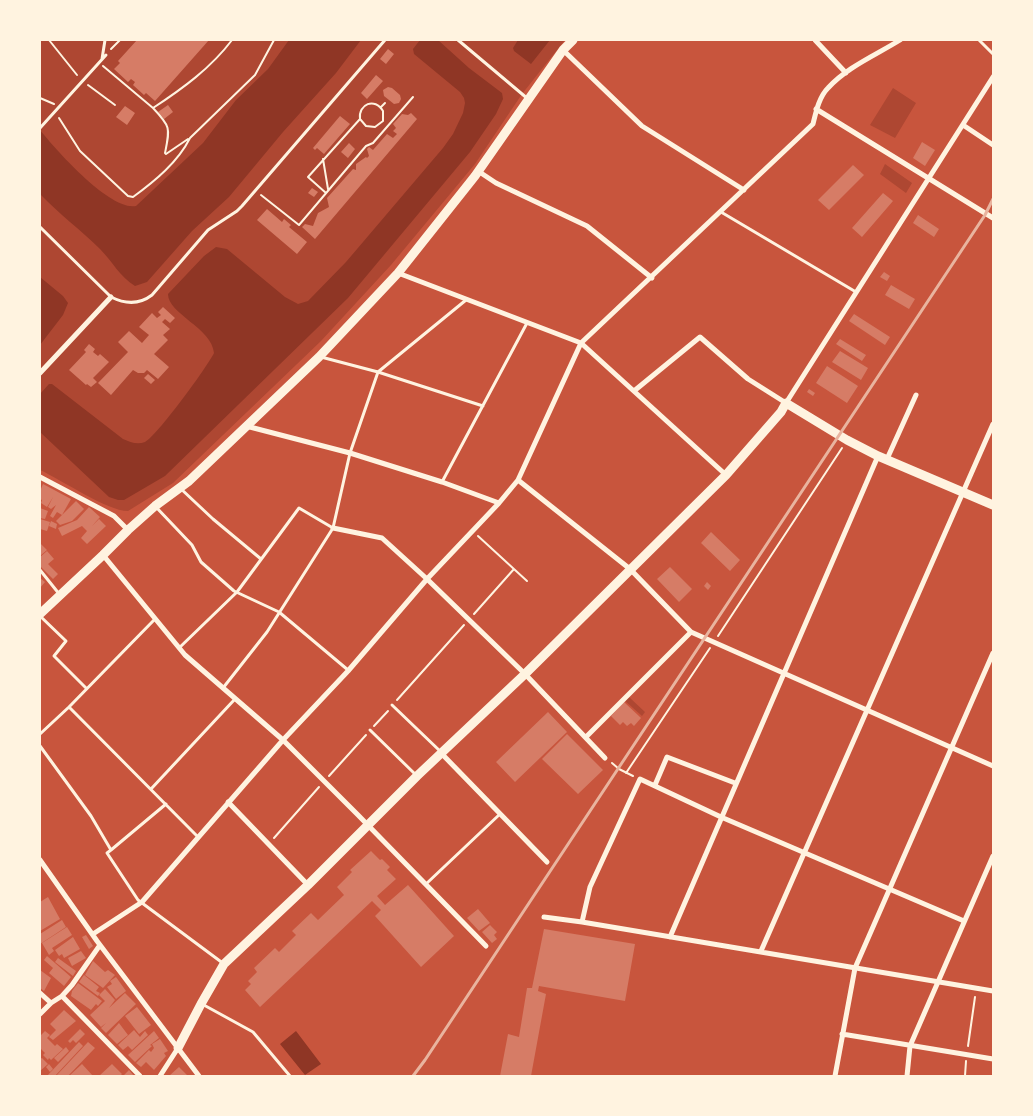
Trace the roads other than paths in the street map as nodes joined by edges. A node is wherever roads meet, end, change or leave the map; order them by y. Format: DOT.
graph roads {
  1 [pos="105,40"];
  2 [pos="384,40"];
  3 [pos="458,40"];
  4 [pos="573,40"];
  5 [pos="815,40"];
  6 [pos="900,40"];
  7 [pos="979,40"];
  8 [pos="563,50"];
  9 [pos="993,54"];
  10 [pos="106,55"];
  11 [pos="100,62"];
  12 [pos="846,73"];
  13 [pos="993,77"];
  14 [pos="528,100"];
  15 [pos="816,109"];
  16 [pos="963,125"];
  17 [pos="41,127"];
  18 [pos="993,145"];
  19 [pos="478,171"];
  20 [pos="928,178"];
  21 [pos="744,190"];
  22 [pos="721,212"];
  23 [pos="993,218"];
  24 [pos="40,227"];
  25 [pos="398,273"];
  26 [pos="652,278"];
  27 [pos="857,293"];
  28 [pos="110,297"];
  29 [pos="466,300"];
  30 [pos="527,323"];
  31 [pos="582,343"];
  32 [pos="320,356"];
  33 [pos="378,372"];
  34 [pos="40,373"];
  35 [pos="634,391"];
  36 [pos="916,395"];
  37 [pos="786,403"];
  38 [pos="483,406"];
  39 [pos="993,424"];
  40 [pos="246,426"];
  41 [pos="991,435"];
  42 [pos="350,453"];
  43 [pos="878,456"];
  44 [pos="887,459"];
  45 [pos="726,475"];
  46 [pos="40,478"];
  47 [pos="518,480"];
  48 [pos="442,482"];
  49 [pos="180,487"];
  50 [pos="963,493"];
  51 [pos="499,503"];
  52 [pos="993,505"];
  53 [pos="155,506"];
  54 [pos="333,528"];
  55 [pos="128,530"];
  56 [pos="103,555"];
  57 [pos="261,559"];
  58 [pos="630,569"];
  59 [pos="40,570"];
  60 [pos="427,579"];
  61 [pos="236,592"];
  62 [pos="60,596"];
  63 [pos="279,612"];
  64 [pos="40,615"];
  65 [pos="156,618"];
  66 [pos="692,632"];
  67 [pos="180,648"];
  68 [pos="993,653"];
  69 [pos="348,671"];
  70 [pos="783,673"];
  71 [pos="525,674"];
  72 [pos="86,688"];
  73 [pos="223,689"];
  74 [pos="235,699"];
  75 [pos="392,706"];
  76 [pos="69,707"];
  77 [pos="867,711"];
  78 [pos="370,730"];
  79 [pos="40,734"];
  80 [pos="586,737"];
  81 [pos="283,740"];
  82 [pos="40,746"];
  83 [pos="952,748"];
  84 [pos="442,752"];
  85 [pos="606,758"];
  86 [pos="993,766"];
  87 [pos="417,776"];
  88 [pos="735,784"];
  89 [pos="655,785"];
  90 [pos="151,789"];
  91 [pos="228,802"];
  92 [pos="166,804"];
  93 [pos="500,813"];
  94 [pos="721,817"];
  95 [pos="368,825"];
  96 [pos="198,837"];
  97 [pos="111,850"];
  98 [pos="804,853"];
  99 [pos="993,856"];
  100 [pos="40,860"];
  101 [pos="547,862"];
  102 [pos="426,884"];
  103 [pos="308,885"];
  104 [pos="890,889"];
  105 [pos="142,902"];
  106 [pos="544,917"];
  107 [pos="964,921"];
  108 [pos="582,922"];
  109 [pos="93,934"];
  110 [pos="670,937"];
  111 [pos="100,945"];
  112 [pos="486,946"];
  113 [pos="760,951"];
  114 [pos="224,964"];
  115 [pos="854,968"];
  116 [pos="937,982"];
  117 [pos="993,992"];
  118 [pos="40,993"];
  119 [pos="62,996"];
  120 [pos="51,1003"];
  121 [pos="201,1004"];
  122 [pos="40,1014"];
  123 [pos="842,1034"];
  124 [pos="910,1046"];
  125 [pos="178,1048"];
  126 [pos="993,1059"];
  127 [pos="140,1076"];
  128 [pos="160,1076"];
  129 [pos="199,1076"];
  130 [pos="290,1076"];
  131 [pos="835,1076"];
  132 [pos="907,1076"];
  1 -- 11 [label="lane"];
  2 -- 28 [label="lane"];
  3 -- 14 [label="lane"];
  4 -- 8 [label="street"];
  5 -- 12 [label="street"];
  6 -- 12 [label="street"];
  7 -- 9 [label="lane"];
  8 -- 14 [label="street"];
  8 -- 21 [label="street"];
  10 -- 11 [label="lane"];
  11 -- 17 [label="lane"];
  12 -- 15 [label="street"];
  13 -- 16 [label="street"];
  14 -- 19 [label="street"];
  15 -- 20 [label="street"];
  15 -- 21 [label="street"];
  16 -- 18 [label="street"];
  16 -- 20 [label="street"];
  19 -- 25 [label="street"];
  19 -- 26 [label="street"];
  20 -- 23 [label="street"];
  20 -- 27 [label="street"];
  21 -- 22 [label="street"];
  22 -- 26 [label="street"];
  22 -- 27 [label="lane"];
  24 -- 28 [label="lane"];
  25 -- 29 [label="street"];
  25 -- 32 [label="street"];
  26 -- 31 [label="street"];
  27 -- 37 [label="street"];
  28 -- 34 [label="street"];
  29 -- 30 [label="street"];
  29 -- 33 [label="lane"];
  30 -- 31 [label="street"];
  30 -- 38 [label="lane"];
  31 -- 35 [label="street"];
  31 -- 47 [label="street"];
  32 -- 33 [label="lane"];
  32 -- 40 [label="street"];
  33 -- 38 [label="lane"];
  33 -- 42 [label="lane"];
  35 -- 37 [label="street"];
  35 -- 45 [label="street"];
  36 -- 44 [label="street"];
  37 -- 43 [label="street"];
  37 -- 45 [label="street"];
  38 -- 48 [label="lane"];
  39 -- 41 [label="street"];
  40 -- 42 [label="street"];
  40 -- 49 [label="street"];
  41 -- 50 [label="street"];
  42 -- 48 [label="street"];
  42 -- 54 [label="lane"];
  43 -- 44 [label="street"];
  43 -- 70 [label="street"];
  44 -- 50 [label="street"];
  45 -- 58 [label="street"];
  46 -- 55 [label="street"];
  47 -- 51 [label="street"];
  47 -- 58 [label="street"];
  48 -- 51 [label="street"];
  49 -- 53 [label="street"];
  49 -- 57 [label="lane"];
  50 -- 52 [label="street"];
  50 -- 77 [label="street"];
  51 -- 60 [label="street"];
  53 -- 55 [label="street"];
  53 -- 61 [label="lane"];
  54 -- 57 [label="lane"];
  54 -- 60 [label="street"];
  54 -- 63 [label="lane"];
  55 -- 56 [label="street"];
  56 -- 62 [label="street"];
  56 -- 65 [label="street"];
  57 -- 61 [label="lane"];
  58 -- 66 [label="street"];
  58 -- 71 [label="street"];
  59 -- 62 [label="lane"];
  60 -- 69 [label="street"];
  60 -- 71 [label="street"];
  61 -- 63 [label="lane"];
  61 -- 67 [label="lane"];
  62 -- 64 [label="street"];
  63 -- 69 [label="lane"];
  63 -- 73 [label="lane"];
  64 -- 72 [label="lane"];
  65 -- 67 [label="street"];
  65 -- 72 [label="lane"];
  66 -- 70 [label="street"];
  66 -- 80 [label="street"];
  67 -- 73 [label="street"];
  68 -- 83 [label="street"];
  69 -- 81 [label="street"];
  70 -- 77 [label="street"];
  70 -- 88 [label="street"];
  71 -- 80 [label="street"];
  71 -- 84 [label="street"];
  72 -- 76 [label="lane"];
  73 -- 74 [label="street"];
  74 -- 81 [label="street"];
  74 -- 90 [label="lane"];
  75 -- 84 [label="lane"];
  76 -- 79 [label="lane"];
  76 -- 90 [label="lane"];
  77 -- 83 [label="street"];
  77 -- 98 [label="street"];
  78 -- 87 [label="lane"];
  80 -- 85 [label="street"];
  81 -- 91 [label="street"];
  81 -- 95 [label="street"];
  82 -- 97 [label="lane"];
  83 -- 86 [label="street"];
  83 -- 104 [label="street"];
  84 -- 87 [label="street"];
  84 -- 93 [label="street"];
  87 -- 95 [label="street"];
  88 -- 89 [label="street"];
  88 -- 94 [label="street"];
  89 -- 94 [label="street"];
  89 -- 108 [label="street"];
  90 -- 92 [label="lane"];
  91 -- 96 [label="street"];
  91 -- 103 [label="street"];
  92 -- 96 [label="lane"];
  92 -- 97 [label="lane"];
  93 -- 101 [label="street"];
  93 -- 102 [label="lane"];
  94 -- 98 [label="street"];
  94 -- 110 [label="street"];
  95 -- 102 [label="street"];
  95 -- 103 [label="street"];
  96 -- 105 [label="street"];
  97 -- 105 [label="lane"];
  98 -- 104 [label="street"];
  98 -- 113 [label="street"];
  99 -- 107 [label="street"];
  100 -- 109 [label="street"];
  102 -- 112 [label="street"];
  103 -- 114 [label="street"];
  104 -- 107 [label="street"];
  104 -- 115 [label="street"];
  105 -- 109 [label="street"];
  105 -- 114 [label="lane"];
  106 -- 108 [label="street"];
  107 -- 116 [label="street"];
  108 -- 110 [label="street"];
  109 -- 111 [label="street"];
  110 -- 113 [label="street"];
  111 -- 119 [label="street"];
  111 -- 125 [label="street"];
  113 -- 115 [label="street"];
  114 -- 121 [label="street"];
  115 -- 116 [label="street"];
  115 -- 123 [label="street"];
  116 -- 117 [label="street"];
  116 -- 124 [label="street"];
  118 -- 120 [label="street"];
  119 -- 120 [label="street"];
  119 -- 127 [label="street"];
  120 -- 122 [label="street"];
  121 -- 125 [label="street"];
  121 -- 130 [label="lane"];
  123 -- 124 [label="street"];
  123 -- 131 [label="street"];
  124 -- 126 [label="street"];
  124 -- 132 [label="street"];
  125 -- 128 [label="street"];
  125 -- 129 [label="street"];
}
